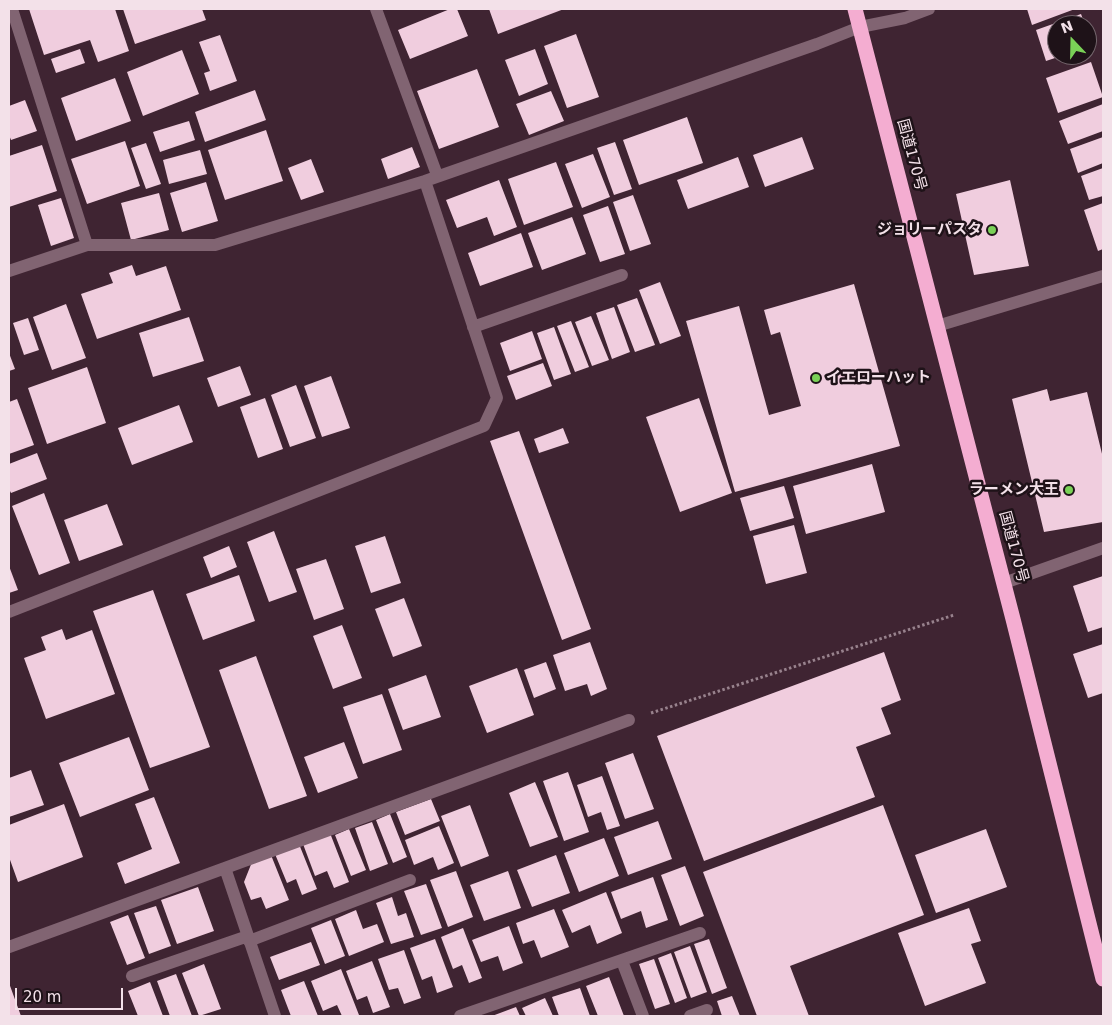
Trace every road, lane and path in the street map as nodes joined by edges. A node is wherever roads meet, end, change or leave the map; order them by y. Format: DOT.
graph roads {
  1 [pos="12,9"];
  2 [pos="376,9"];
  3 [pos="855,9"];
  4 [pos="929,9"];
  5 [pos="860,27"];
  6 [pos="438,175"];
  7 [pos="425,181"];
  8 [pos="87,245"];
  9 [pos="9,271"];
  10 [pos="622,275"];
  11 [pos="1103,276"];
  12 [pos="937,326"];
  13 [pos="473,327"];
  14 [pos="1103,548"];
  15 [pos="1004,583"];
  16 [pos="9,612"];
  17 [pos="954,615"];
  18 [pos="629,720"];
  19 [pos="225,868"];
  20 [pos="410,880"];
  21 [pos="700,933"];
  22 [pos="248,938"];
  23 [pos="9,946"];
  24 [pos="622,961"];
  25 [pos="132,976"];
  26 [pos="1103,979"];
  27 [pos="707,1010"];
  28 [pos="275,1016"];
  29 [pos="460,1016"];
  30 [pos="643,1016"];
  31 [pos="690,1016"];
  1 -- 8 [label="street"];
  2 -- 6 [label="street"];
  3 -- 5 [label="highway, 国道170号"];
  4 -- 5 [label="street"];
  5 -- 6 [label="street"];
  5 -- 12 [label="highway, 国道170号"];
  6 -- 7 [label="street"];
  7 -- 8 [label="street"];
  7 -- 13 [label="street"];
  8 -- 9 [label="street"];
  10 -- 13 [label="street"];
  11 -- 12 [label="street"];
  12 -- 15 [label="highway, 国道170号"];
  13 -- 16 [label="street"];
  14 -- 15 [label="street"];
  15 -- 26 [label="highway, 国道170号"];
  17 -- 18 [label="path"];
  18 -- 19 [label="street"];
  19 -- 22 [label="street"];
  19 -- 23 [label="street"];
  20 -- 22 [label="street"];
  21 -- 24 [label="street"];
  22 -- 25 [label="street"];
  22 -- 28 [label="street"];
  24 -- 29 [label="street"];
  24 -- 30 [label="street"];
  27 -- 31 [label="street"];
}
